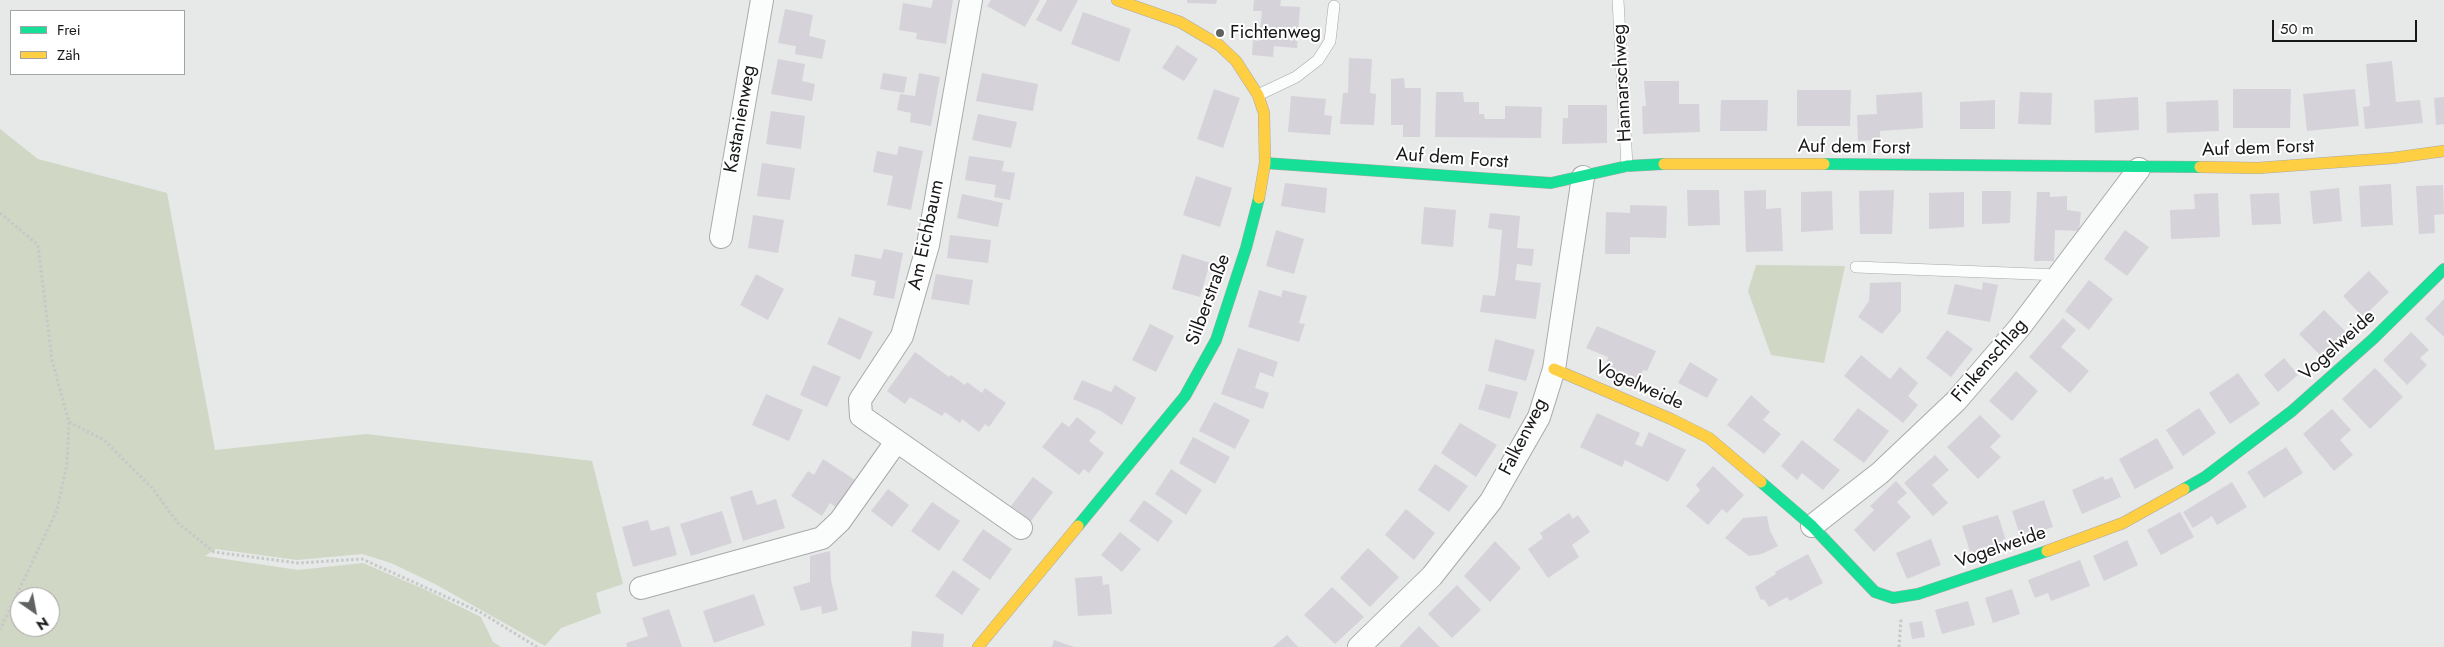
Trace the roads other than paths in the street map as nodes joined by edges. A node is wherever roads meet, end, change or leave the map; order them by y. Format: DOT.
graph roads {
  1 [pos="762,0"];
  2 [pos="970,0"];
  3 [pos="1618,0"];
  4 [pos="1120,1"];
  5 [pos="1334,6"];
  6 [pos="1258,95"];
  7 [pos="2444,151"];
  8 [pos="1265,163"];
  9 [pos="1627,166"];
  10 [pos="2139,169"];
  11 [pos="1583,177"];
  12 [pos="721,237"];
  13 [pos="1856,266"];
  14 [pos="2444,269"];
  15 [pos="2060,275"];
  16 [pos="1554,369"];
  17 [pos="896,442"];
  18 [pos="1812,526"];
  19 [pos="1020,528"];
  20 [pos="641,588"];
  21 [pos="978,647"];
  22 [pos="1359,647"];
  1 -- 12 [label="street, Kastanienweg"];
  2 -- 17 [label="street, Am Eichbaum"];
  3 -- 9 [label="lane, Hannarschweg"];
  4 -- 6 [label="street, Silberstraße"];
  5 -- 6 [label="lane"];
  6 -- 8 [label="street, Silberstraße"];
  7 -- 10 [label="street, Auf dem Forst"];
  8 -- 11 [label="street, Auf dem Forst"];
  8 -- 21 [label="street, Silberstraße"];
  9 -- 10 [label="street, Auf dem Forst"];
  9 -- 11 [label="street, Auf dem Forst"];
  10 -- 15 [label="street, Finkenschlag"];
  11 -- 16 [label="street, Falkenweg"];
  13 -- 15 [label="lane"];
  14 -- 18 [label="street, Vogelweide"];
  15 -- 18 [label="street, Finkenschlag"];
  16 -- 18 [label="street, Vogelweide"];
  16 -- 22 [label="street, Falkenweg"];
  17 -- 19 [label="street, Am Eichbaum"];
  17 -- 20 [label="street"];
}
